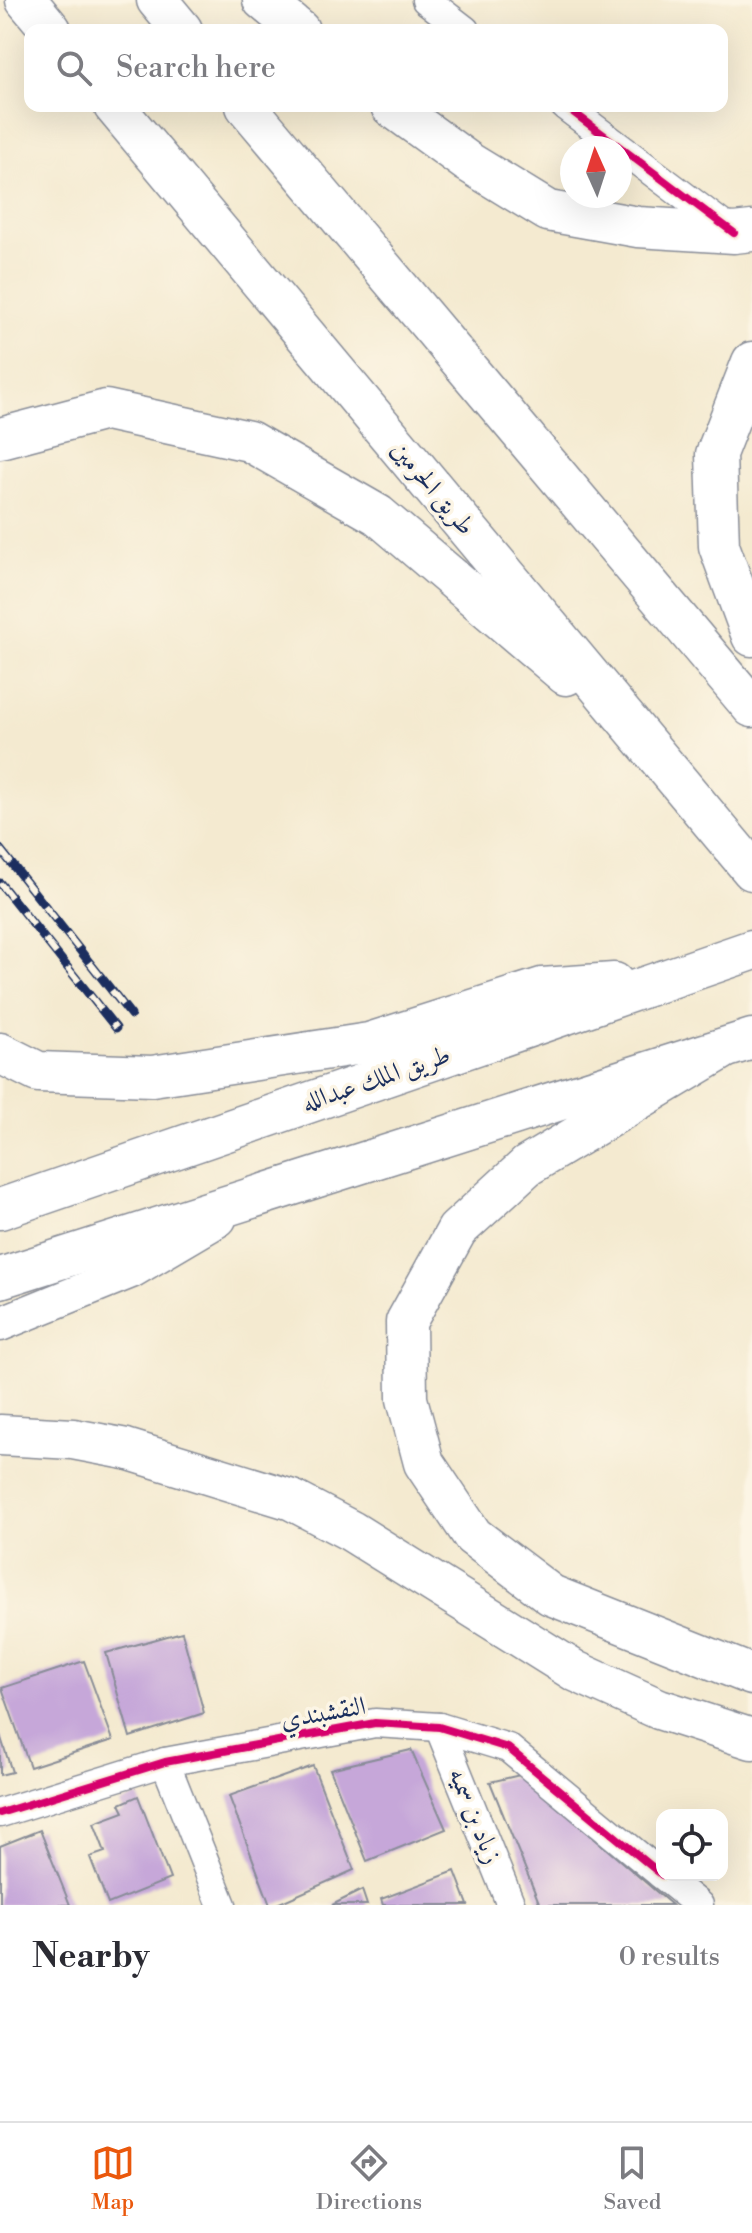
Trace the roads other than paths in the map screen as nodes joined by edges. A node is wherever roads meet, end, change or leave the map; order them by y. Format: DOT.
graph roads {
  1 [pos="26,0"];
  2 [pos="157,0"];
  3 [pos="263,0"];
  4 [pos="426,0"];
  5 [pos="46,24"];
  6 [pos="177,24"];
  7 [pos="292,24"];
  8 [pos="457,24"];
  9 [pos="119,112"];
  10 [pos="251,112"];
  11 [pos="399,112"];
  12 [pos="573,112"];
  13 [pos="743,232"];
  14 [pos="752,362"];
  15 [pos="0,438"];
  16 [pos="752,636"];
  17 [pos="752,707"];
  18 [pos="651,748"];
  19 [pos="752,870"];
  20 [pos="752,950"];
  21 [pos="666,980"];
  22 [pos="736,1044"];
  23 [pos="0,1053"];
  24 [pos="154,1155"];
  25 [pos="0,1196"];
  26 [pos="252,1199"];
  27 [pos="0,1209"];
  28 [pos="0,1278"];
  29 [pos="0,1324"];
  30 [pos="0,1435"];
  31 [pos="752,1675"];
  32 [pos="439,1727"];
  33 [pos="752,1739"];
  34 [pos="165,1762"];
  35 [pos="0,1813"];
  36 [pos="656,1870"];
  37 [pos="669,1881"];
  38 [pos="222,1905"];
  39 [pos="511,1905"];
  40 [pos="699,1905"];
  1 -- 5 [label="highway"];
  2 -- 6 [label="highway"];
  3 -- 7 [label="highway"];
  4 -- 8 [label="street"];
  9 -- 18 [label="highway, طريق الحرمين"];
  10 -- 17 [label="highway"];
  11 -- 13 [label="highway"];
  12 -- 13 [label="street"];
  14 -- 16 [label="highway"];
  15 -- 18 [label="highway"];
  18 -- 19 [label="highway, طريق الحرمين"];
  20 -- 21 [label="highway, طريق الملك عبدالله"];
  21 -- 23 [label="highway"];
  21 -- 24 [label="highway, طريق الملك عبدالله"];
  22 -- 26 [label="highway"];
  22 -- 31 [label="highway"];
  24 -- 25 [label="main road"];
  24 -- 27 [label="highway, طريق الملك عبدالله"];
  26 -- 28 [label="highway"];
  26 -- 29 [label="main road"];
  30 -- 33 [label="highway"];
  32 -- 34 [label="street, النقشبندي"];
  32 -- 36 [label="street, النقشبندي"];
  32 -- 39 [label="street, زياد بن سميه"];
  34 -- 35 [label="street, النقشبندي"];
  34 -- 38 [label="street"];
  37 -- 40 [label="street, النقشبندي"];
}
